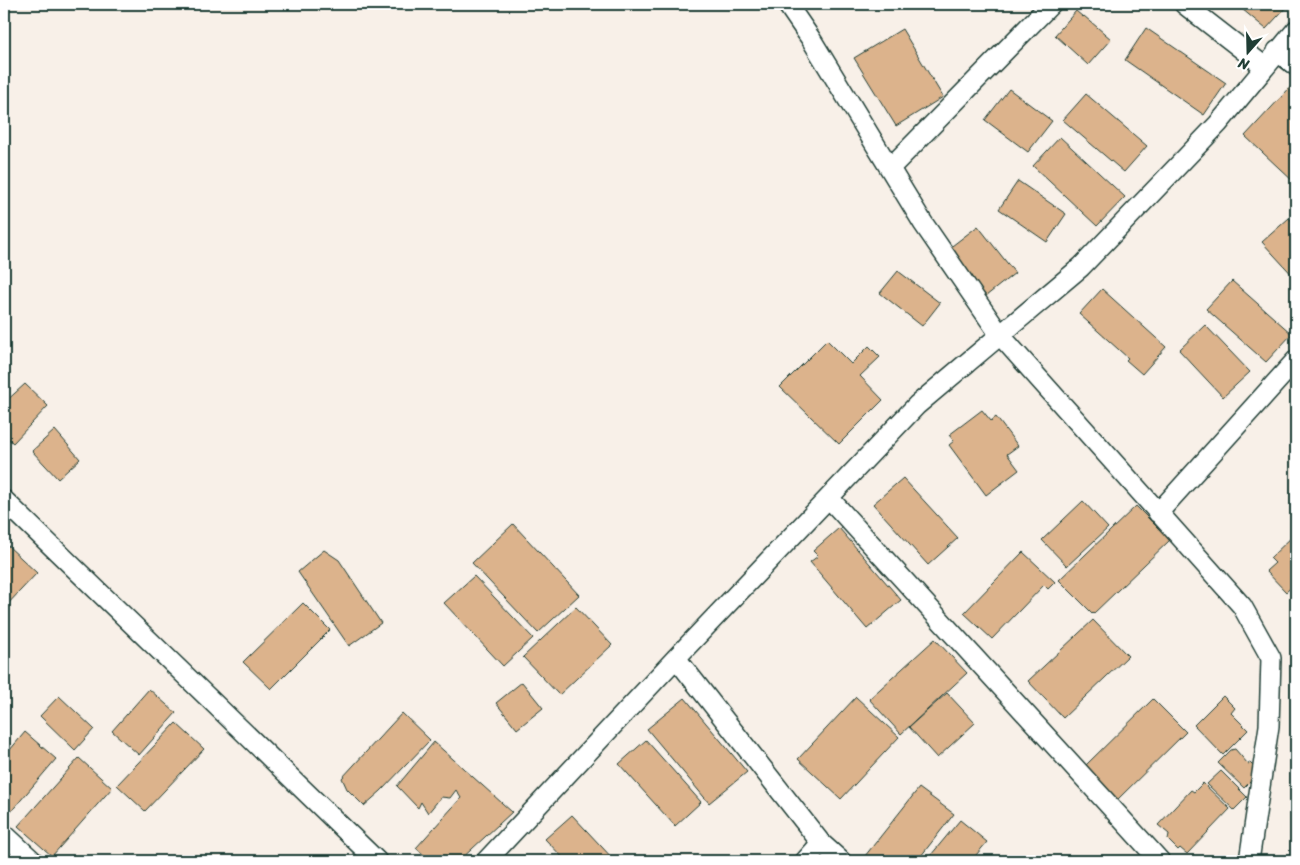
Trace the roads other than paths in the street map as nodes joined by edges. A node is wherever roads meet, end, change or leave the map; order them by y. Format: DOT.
graph roads {
  1 [pos="787,4"];
  2 [pos="1051,4"];
  3 [pos="1184,4"];
  4 [pos="1296,30"];
  5 [pos="1278,51"];
  6 [pos="1296,66"];
  7 [pos="1265,67"];
  8 [pos="890,168"];
  9 [pos="1000,335"];
  10 [pos="1296,360"];
  11 [pos="829,498"];
  12 [pos="4,500"];
  13 [pos="1158,513"];
  14 [pos="676,658"];
  15 [pos="4,834"];
  16 [pos="821,843"];
  17 [pos="33,861"];
  18 [pos="377,861"];
  19 [pos="486,861"];
  20 [pos="805,861"];
  21 [pos="841,861"];
  22 [pos="1160,861"];
  23 [pos="1249,861"];
  1 -- 8 [label="street"];
  2 -- 8 [label="street"];
  3 -- 7 [label="street"];
  4 -- 5 [label="street"];
  5 -- 6 [label="street"];
  5 -- 7 [label="street"];
  7 -- 9 [label="street"];
  8 -- 9 [label="street"];
  9 -- 11 [label="street"];
  9 -- 13 [label="street"];
  10 -- 13 [label="street"];
  11 -- 14 [label="street"];
  11 -- 22 [label="street"];
  12 -- 18 [label="street"];
  13 -- 23 [label="street"];
  14 -- 16 [label="street"];
  14 -- 19 [label="street"];
  15 -- 17 [label="street"];
  16 -- 20 [label="street"];
  16 -- 21 [label="street"];
}
